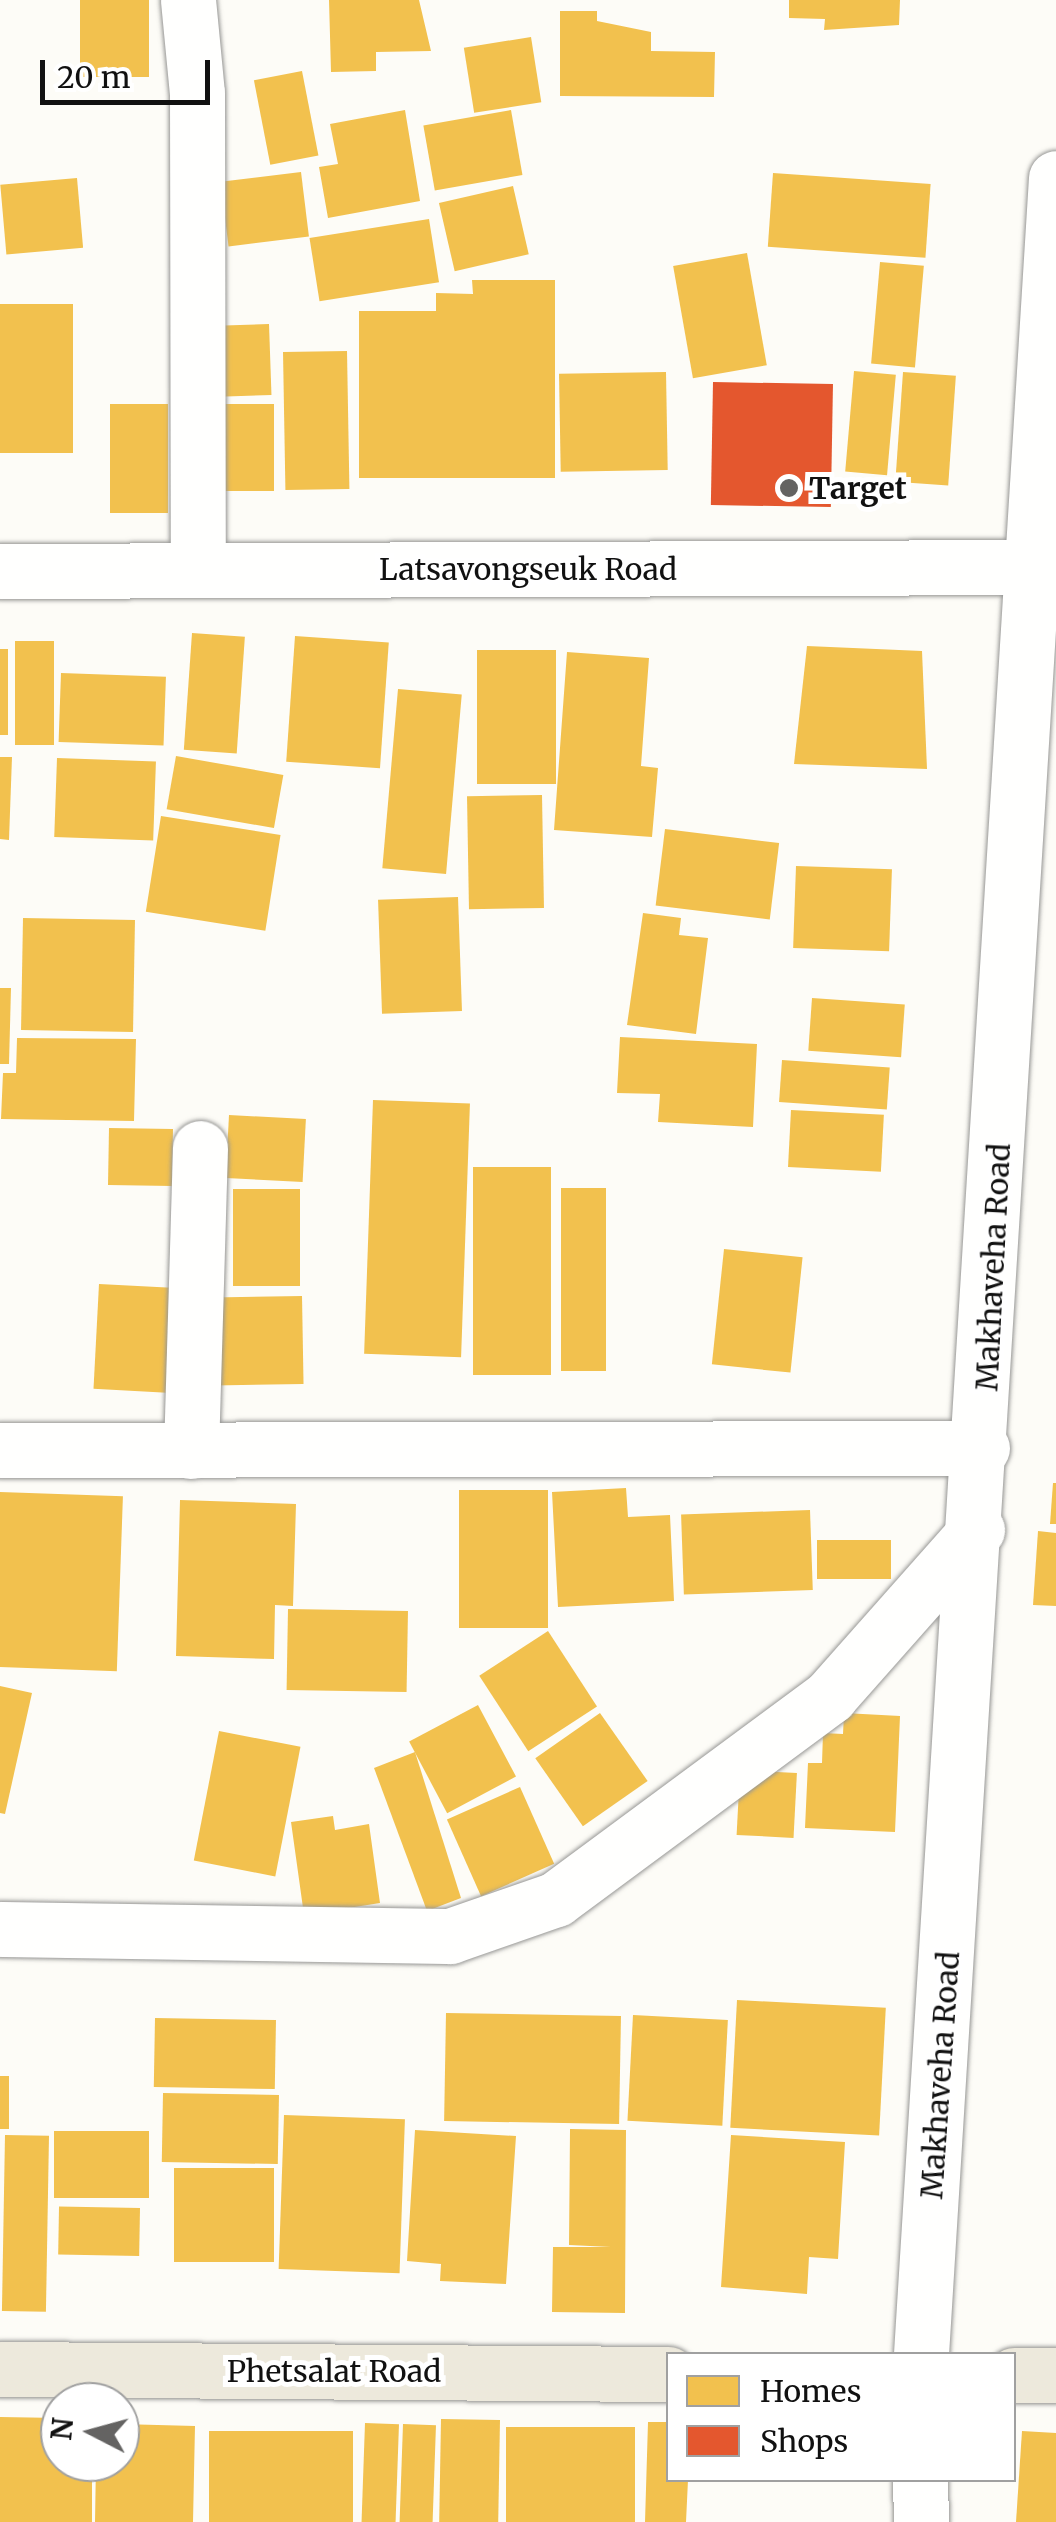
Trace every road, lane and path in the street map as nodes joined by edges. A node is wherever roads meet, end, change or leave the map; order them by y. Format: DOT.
graph roads {
  1 [pos="188,0"];
  2 [pos="1056,178"];
  3 [pos="1049,368"];
  4 [pos="1045,567"];
  5 [pos="198,570"];
  6 [pos="0,572"];
  7 [pos="200,1148"];
  8 [pos="982,1448"];
  9 [pos="0,1450"];
  10 [pos="191,1451"];
  11 [pos="978,1530"];
  12 [pos="0,1929"];
  13 [pos="921,2352"];
  14 [pos="0,2369"];
  15 [pos="666,2374"];
  16 [pos="1016,2375"];
  17 [pos="1056,2375"];
  18 [pos="920,2482"];
  19 [pos="920,2522"];
  1 -- 5 [label="street"];
  2 -- 3 [label="street, Makhaveha Road"];
  3 -- 4 [label="street, Makhaveha Road"];
  4 -- 5 [label="street, Latsavongseuk Road"];
  4 -- 8 [label="street, Makhaveha Road"];
  5 -- 6 [label="street, Latsavongseuk Road"];
  7 -- 10 [label="street"];
  8 -- 10 [label="street"];
  8 -- 11 [label="street, Makhaveha Road"];
  9 -- 10 [label="street"];
  11 -- 12 [label="street"];
  11 -- 13 [label="street, Makhaveha Road"];
  14 -- 15 [label="main road, Phetsalat Road"];
  16 -- 17 [label="main road"];
  18 -- 19 [label="street"];
}
